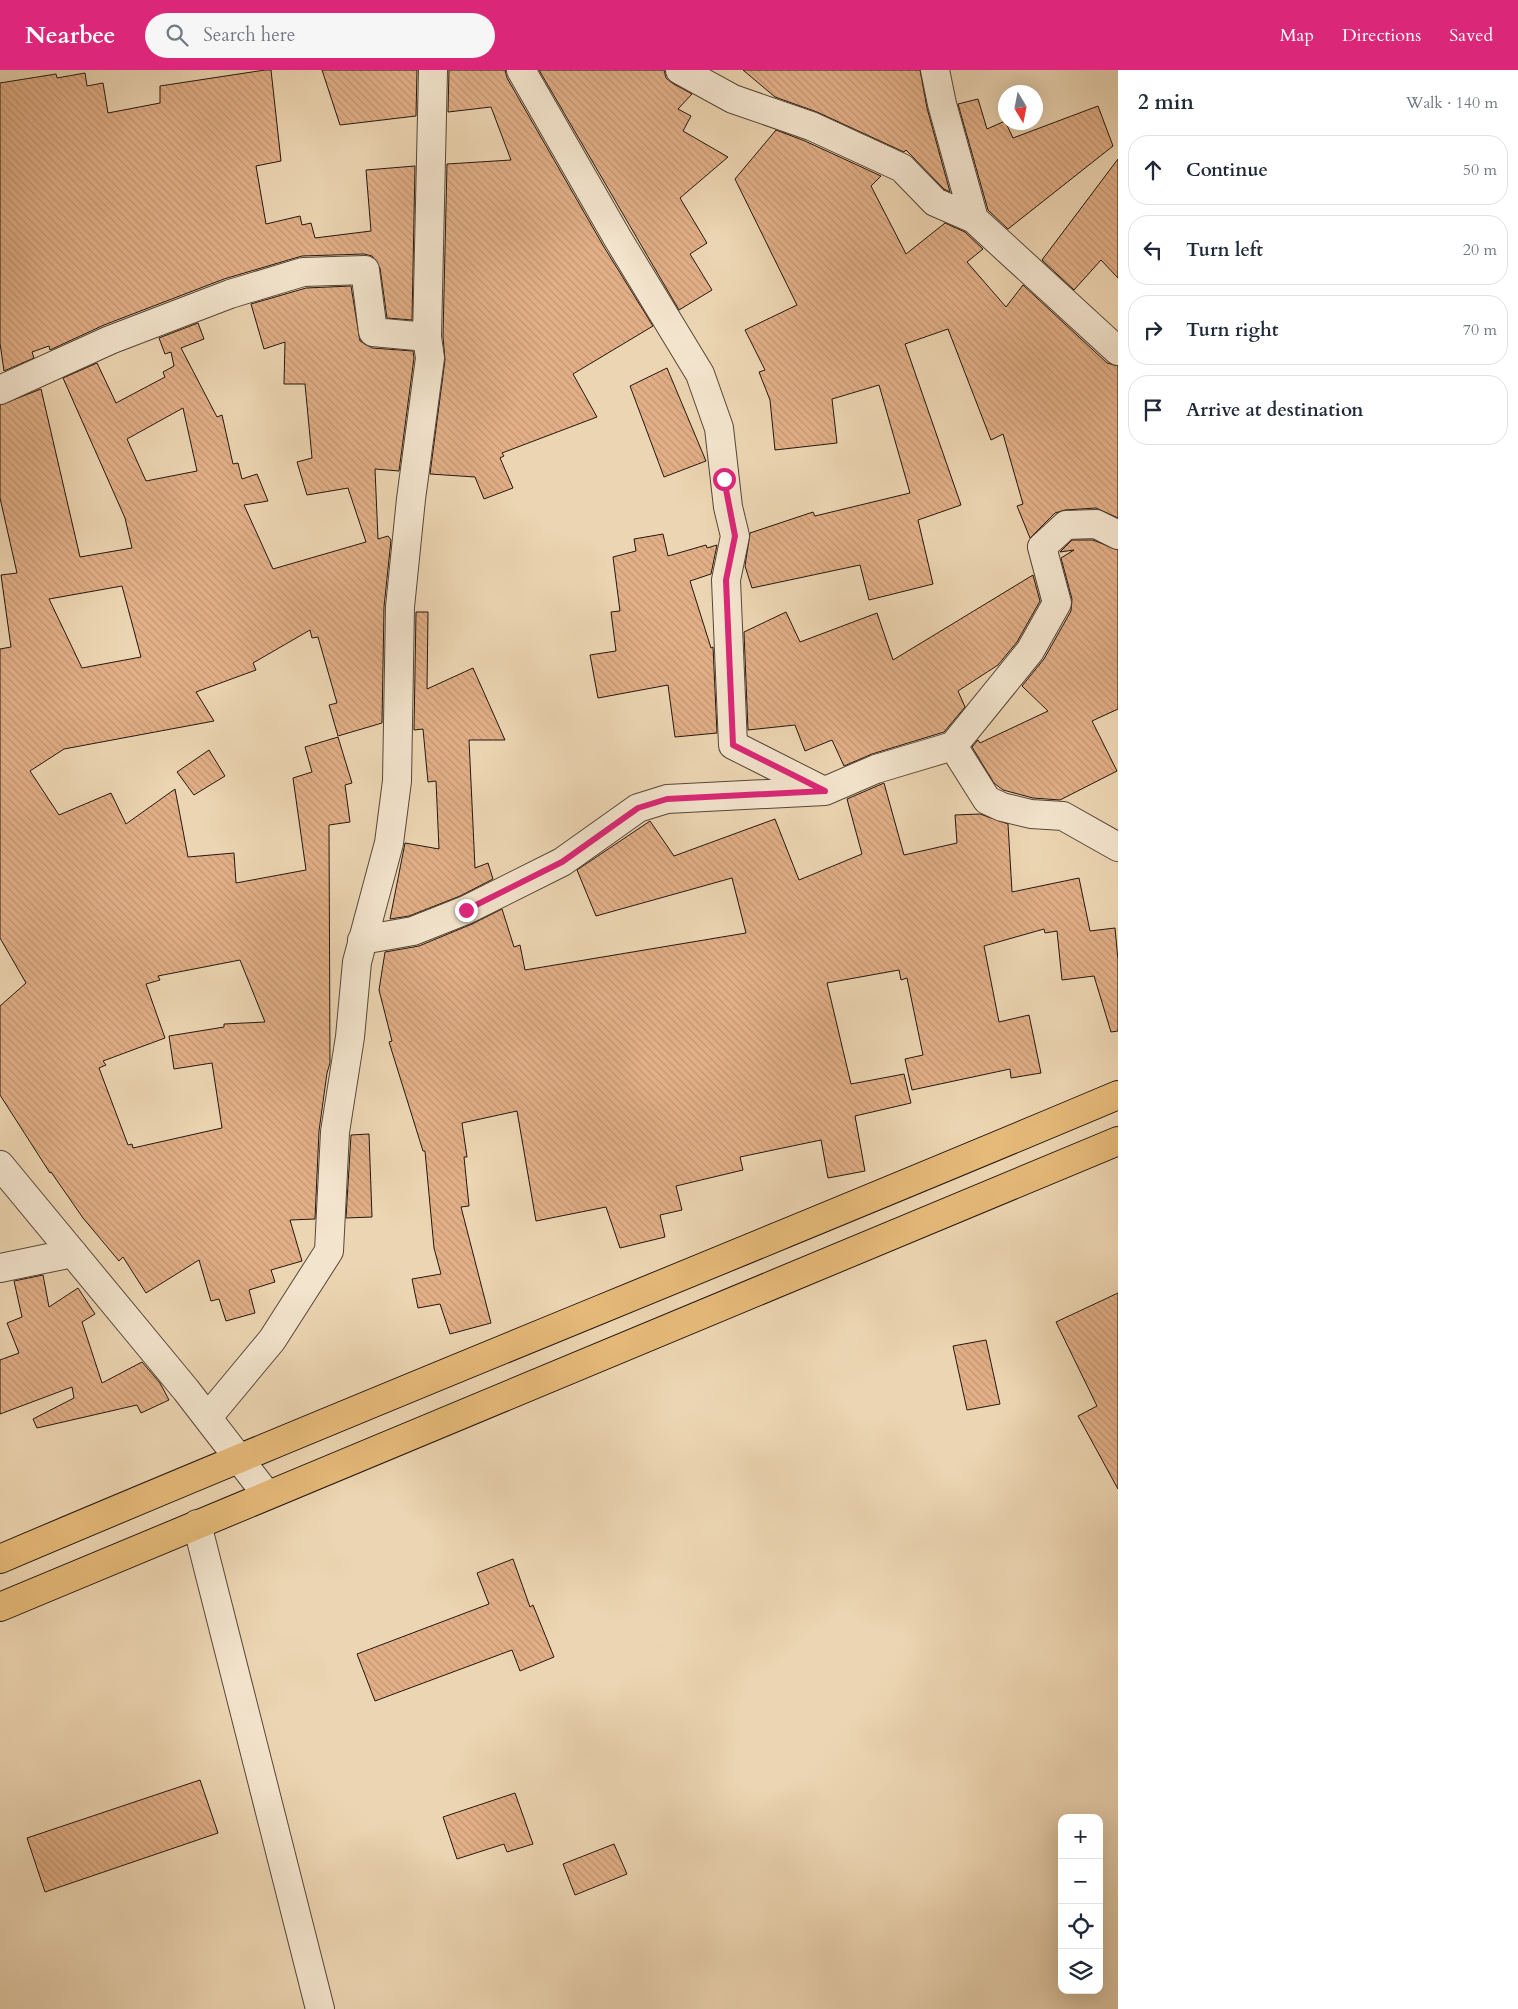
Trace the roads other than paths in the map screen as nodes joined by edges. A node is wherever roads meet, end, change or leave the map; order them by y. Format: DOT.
graph roads {
  1 [pos="433,70"];
  2 [pos="521,70"];
  3 [pos="680,70"];
  4 [pos="935,70"];
  5 [pos="974,219"];
  6 [pos="427,337"];
  7 [pos="1118,351"];
  8 [pos="0,390"];
  9 [pos="1118,535"];
  10 [pos="953,746"];
  11 [pos="825,791"];
  12 [pos="1118,847"];
  13 [pos="362,940"];
  14 [pos="1118,1095"];
  15 [pos="1118,1140"];
  16 [pos="0,1165"];
  17 [pos="73,1253"];
  18 [pos="0,1268"];
  19 [pos="208,1417"];
  20 [pos="239,1457"];
  21 [pos="267,1494"];
  22 [pos="197,1524"];
  23 [pos="0,1559"];
  24 [pos="0,1607"];
  25 [pos="320,2009"];
  1 -- 6 [label="street"];
  2 -- 11 [label="street"];
  3 -- 5 [label="street"];
  4 -- 5 [label="street"];
  5 -- 7 [label="street"];
  6 -- 8 [label="street"];
  6 -- 13 [label="street"];
  9 -- 10 [label="street"];
  10 -- 11 [label="street"];
  10 -- 12 [label="street"];
  11 -- 13 [label="street"];
  13 -- 19 [label="street"];
  14 -- 20 [label="main road"];
  15 -- 21 [label="main road"];
  16 -- 17 [label="street"];
  17 -- 18 [label="street"];
  17 -- 19 [label="street"];
  19 -- 20 [label="street"];
  20 -- 21 [label="street"];
  20 -- 23 [label="main road"];
  21 -- 22 [label="main road"];
  22 -- 24 [label="main road"];
  22 -- 25 [label="street"];
}
